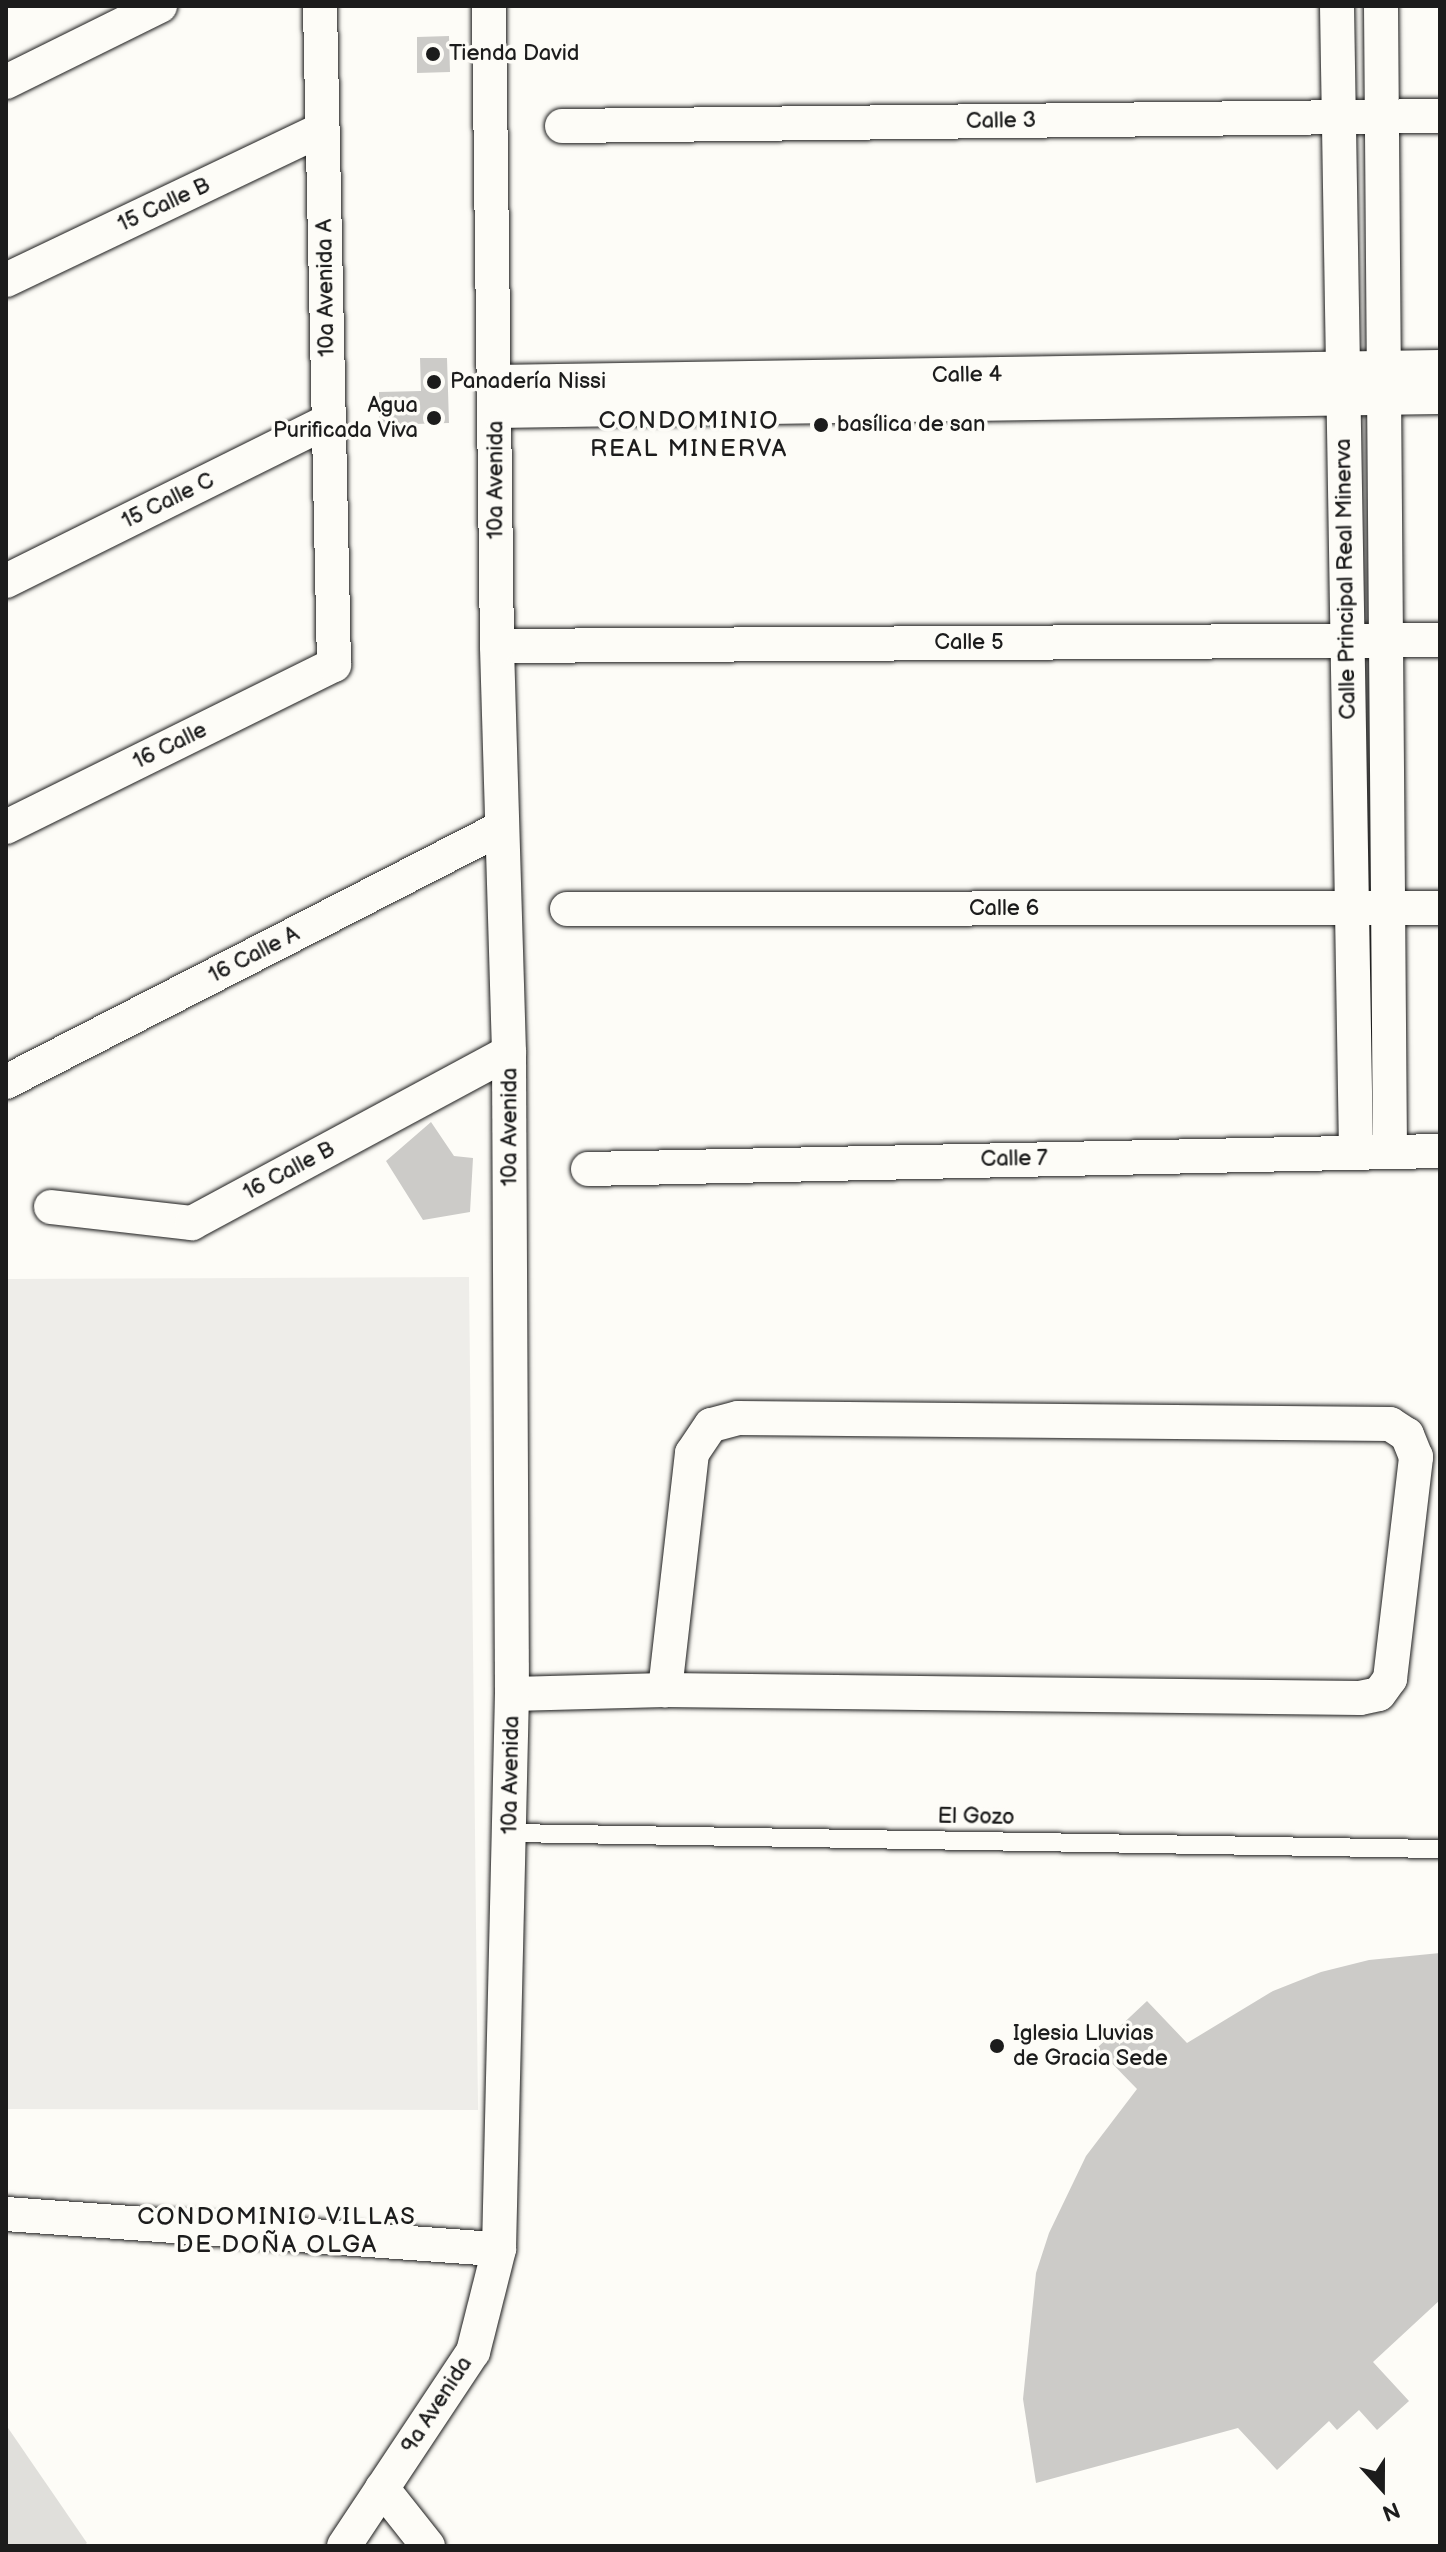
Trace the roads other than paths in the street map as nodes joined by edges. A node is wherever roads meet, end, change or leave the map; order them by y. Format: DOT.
graph roads {
  1 [pos="160,6"];
  2 [pos="320,6"];
  3 [pos="489,6"];
  4 [pos="1337,6"];
  5 [pos="1381,6"];
  6 [pos="6,82"];
  7 [pos="1382,116"];
  8 [pos="1440,116"];
  9 [pos="1339,117"];
  10 [pos="562,126"];
  11 [pos="322,129"];
  12 [pos="6,280"];
  13 [pos="1440,367"];
  14 [pos="1384,383"];
  15 [pos="1343,384"];
  16 [pos="495,397"];
  17 [pos="1440,397"];
  18 [pos="329,421"];
  19 [pos="6,581"];
  20 [pos="1440,640"];
  21 [pos="1347,641"];
  22 [pos="1386,641"];
  23 [pos="497,646"];
  24 [pos="334,665"];
  25 [pos="6,827"];
  26 [pos="501,828"];
  27 [pos="1351,908"];
  28 [pos="1388,908"];
  29 [pos="1440,908"];
  30 [pos="567,909"];
  31 [pos="509,1052"];
  32 [pos="6,1082"];
  33 [pos="1390,1151"];
  34 [pos="1440,1151"];
  35 [pos="1356,1152"];
  36 [pos="588,1169"];
  37 [pos="51,1207"];
  38 [pos="665,1690"];
  39 [pos="512,1694"];
  40 [pos="511,1833"];
  41 [pos="1440,1849"];
  42 [pos="6,2214"];
  43 [pos="499,2249"];
  44 [pos="382,2488"];
  45 [pos="360,2538"];
  46 [pos="428,2546"];
  1 -- 6 [label="street"];
  2 -- 11 [label="street, 10a Avenida A"];
  3 -- 16 [label="street, 10a Avenida"];
  4 -- 9 [label="street, Calle Principal Real Minerva"];
  5 -- 7 [label="street, Calle Principal Real Minerva"];
  7 -- 8 [label="street, Calle 3"];
  7 -- 9 [label="street, Calle 3"];
  7 -- 14 [label="street, Calle Principal Real Minerva"];
  9 -- 10 [label="street, Calle 3"];
  9 -- 15 [label="street, Calle Principal Real Minerva"];
  11 -- 12 [label="street, 15 Calle B"];
  11 -- 18 [label="street, 10a Avenida A"];
  13 -- 14 [label="street, Calle 4"];
  14 -- 15 [label="street, Calle 4"];
  14 -- 17 [label="street, Calle 4"];
  14 -- 22 [label="street, Calle Principal Real Minerva"];
  15 -- 16 [label="street, Calle 4"];
  15 -- 21 [label="street, Calle Principal Real Minerva"];
  16 -- 23 [label="street, 10a Avenida"];
  18 -- 19 [label="street, 15 Calle C"];
  18 -- 24 [label="street, 10a Avenida A"];
  20 -- 22 [label="street, Calle 5"];
  21 -- 22 [label="street, Calle 5"];
  21 -- 23 [label="street, Calle 5"];
  21 -- 27 [label="street, Calle Principal Real Minerva"];
  22 -- 28 [label="street, Calle Principal Real Minerva"];
  23 -- 26 [label="street, 10a Avenida"];
  24 -- 25 [label="street, 16 Calle"];
  26 -- 31 [label="street, 10a Avenida"];
  26 -- 32 [label="street, 16 Calle A"];
  27 -- 28 [label="street, Calle 6"];
  27 -- 30 [label="street, Calle 6"];
  27 -- 35 [label="street, Calle Principal Real Minerva"];
  28 -- 29 [label="street, Calle 6"];
  28 -- 33 [label="street, Calle Principal Real Minerva"];
  31 -- 37 [label="street, 16 Calle B"];
  31 -- 39 [label="street, 10a Avenida"];
  33 -- 34 [label="street, Calle 7"];
  33 -- 35 [label="street, Calle 7"];
  35 -- 36 [label="street, Calle 7"];
  38 -- 38 [label="street"];
  38 -- 39 [label="street"];
  39 -- 40 [label="street, 10a Avenida"];
  40 -- 41 [label="lane, El Gozo"];
  40 -- 43 [label="street, 10a Avenida"];
  42 -- 43 [label="street"];
  43 -- 44 [label="street, 9a Avenida"];
  44 -- 45 [label="street, 9a Avenida"];
  44 -- 46 [label="street"];
}
